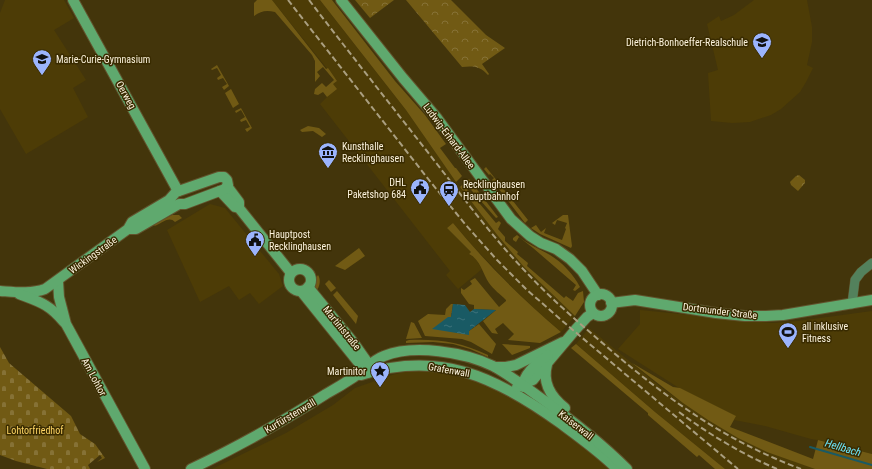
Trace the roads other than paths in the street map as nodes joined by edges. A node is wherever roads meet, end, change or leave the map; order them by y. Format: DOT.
graph roads {
  1 [pos="73,0"];
  2 [pos="341,0"];
  3 [pos="224,189"];
  4 [pos="177,197"];
  5 [pos="872,263"];
  6 [pos="291,273"];
  7 [pos="58,281"];
  8 [pos="304,289"];
  9 [pos="0,291"];
  10 [pos="15,292"];
  11 [pos="598,295"];
  12 [pos="872,300"];
  13 [pos="612,303"];
  14 [pos="852,304"];
  15 [pos="593,313"];
  16 [pos="66,324"];
  17 [pos="568,338"];
  18 [pos="383,356"];
  19 [pos="548,363"];
  20 [pos="493,366"];
  21 [pos="368,370"];
  22 [pos="522,385"];
  23 [pos="507,389"];
  24 [pos="521,396"];
  25 [pos="582,430"];
  26 [pos="145,469"];
  27 [pos="191,469"];
  28 [pos="617,469"];
  29 [pos="627,469"];
  1 -- 4 [label="main road, Oerweg"];
  2 -- 11 [label="main road, Ludwig-Erhard-Allee"];
  3 -- 4 [label="main road"];
  3 -- 4 [label="main road, Wickingstraße"];
  3 -- 6 [label="main road, Martinistraße"];
  4 -- 7 [label="main road, Wickingstraße"];
  5 -- 14 [label="street"];
  6 -- 8 [label="main road, Martinistraße"];
  6 -- 8 [label="main road, Martinistraße"];
  7 -- 10 [label="main road, Wickingstraße"];
  7 -- 16 [label="main road, Am Lohtor"];
  8 -- 21 [label="main road, Martinistraße"];
  9 -- 10 [label="main road"];
  10 -- 16 [label="main road"];
  11 -- 13 [label="main road"];
  11 -- 15 [label="main road"];
  12 -- 14 [label="main road, Dortmunder Straße"];
  13 -- 14 [label="main road, Dortmunder Straße"];
  13 -- 15 [label="main road"];
  15 -- 17 [label="main road"];
  16 -- 26 [label="main road, Am Lohtor"];
  17 -- 19 [label="main road"];
  17 -- 20 [label="main road"];
  17 -- 22 [label="main road"];
  18 -- 20 [label="main road, Grafenwall"];
  18 -- 21 [label="main road, Kurfürstenwall"];
  19 -- 22 [label="main road"];
  19 -- 25 [label="main road"];
  20 -- 22 [label="main road, Grafenwall"];
  21 -- 23 [label="main road, Grafenwall"];
  21 -- 27 [label="main road, Kurfürstenwall"];
  22 -- 23 [label="main road"];
  22 -- 24 [label="main road"];
  22 -- 25 [label="main road, Kaiserwall"];
  23 -- 24 [label="main road, Grafenwall"];
  24 -- 28 [label="main road, Kaiserwall"];
  25 -- 29 [label="main road, Kaiserwall"];
}
